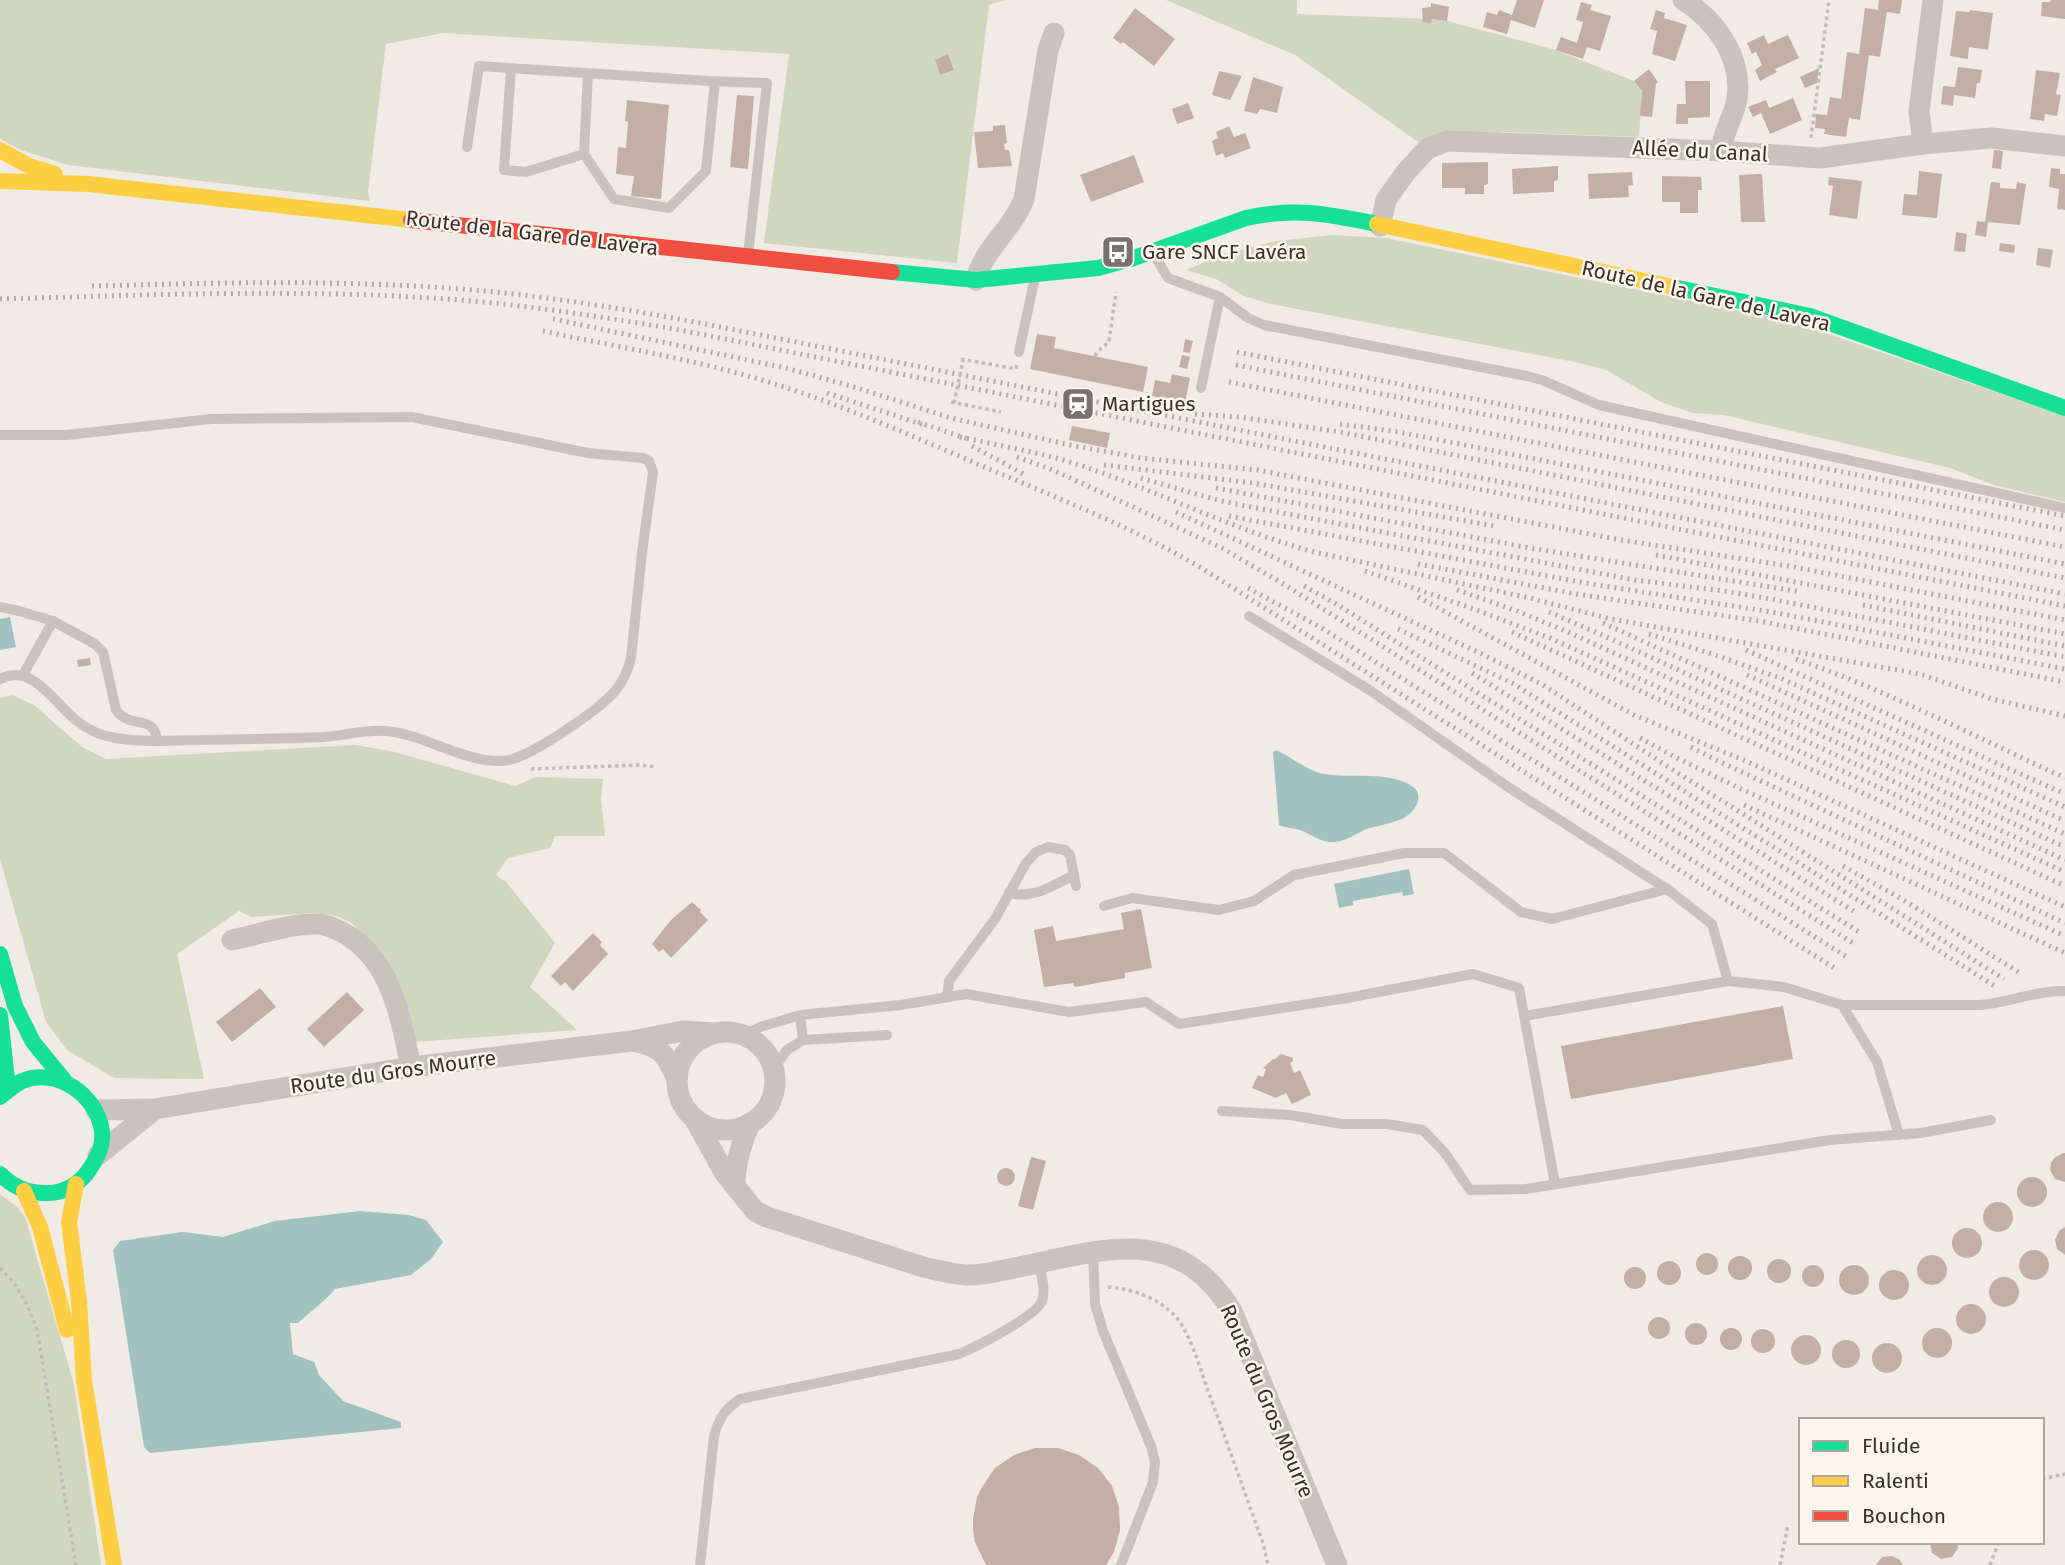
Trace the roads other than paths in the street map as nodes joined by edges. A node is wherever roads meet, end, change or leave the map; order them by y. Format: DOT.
graph roads {
  1 [pos="1683,0"];
  2 [pos="1933,0"];
  3 [pos="1054,33"];
  4 [pos="510,68"];
  5 [pos="589,74"];
  6 [pos="715,81"];
  7 [pos="1923,144"];
  8 [pos="2065,146"];
  9 [pos="467,147"];
  10 [pos="0,150"];
  11 [pos="1721,150"];
  12 [pos="584,154"];
  13 [pos="0,181"];
  14 [pos="88,184"];
  15 [pos="1380,226"];
  16 [pos="1295,229"];
  17 [pos="1152,251"];
  18 [pos="748,257"];
  19 [pos="1168,266"];
  20 [pos="1142,274"];
  21 [pos="976,280"];
  22 [pos="1034,282"];
  23 [pos="1050,289"];
  24 [pos="1220,297"];
  25 [pos="1019,352"];
  26 [pos="1201,388"];
  27 [pos="2065,408"];
  28 [pos="0,435"];
  29 [pos="2065,508"];
  30 [pos="0,607"];
  31 [pos="1249,616"];
  32 [pos="53,621"];
  33 [pos="23,675"];
  34 [pos="0,679"];
  35 [pos="157,740"];
  36 [pos="1667,890"];
  37 [pos="1009,894"];
  38 [pos="1104,906"];
  39 [pos="232,940"];
  40 [pos="0,954"];
  41 [pos="1728,981"];
  42 [pos="2065,991"];
  43 [pos="947,997"];
  44 [pos="1842,1005"];
  45 [pos="0,1015"];
  46 [pos="800,1015"];
  47 [pos="1524,1016"];
  48 [pos="713,1033"];
  49 [pos="744,1035"];
  50 [pos="887,1035"];
  51 [pos="803,1040"];
  52 [pos="632,1041"];
  53 [pos="411,1067"];
  54 [pos="774,1069"];
  55 [pos="677,1079"];
  56 [pos="64,1080"];
  57 [pos="4,1093"];
  58 [pos="155,1109"];
  59 [pos="96,1110"];
  60 [pos="1222,1111"];
  61 [pos="694,1118"];
  62 [pos="1990,1120"];
  63 [pos="750,1123"];
  64 [pos="1899,1135"];
  65 [pos="99,1155"];
  66 [pos="2,1177"];
  67 [pos="76,1184"];
  68 [pos="1555,1184"];
  69 [pos="735,1186"];
  70 [pos="24,1191"];
  71 [pos="1093,1252"];
  72 [pos="1039,1263"];
  73 [pos="84,1380"];
  74 [pos="114,1565"];
  75 [pos="700,1565"];
  76 [pos="1121,1565"];
  77 [pos="1337,1565"];
  1 -- 11 [label="street"];
  2 -- 7 [label="street"];
  3 -- 21 [label="street"];
  4 -- 5 [label="lane"];
  4 -- 9 [label="lane"];
  4 -- 12 [label="lane"];
  5 -- 6 [label="lane"];
  5 -- 12 [label="lane"];
  6 -- 12 [label="lane"];
  6 -- 18 [label="lane"];
  7 -- 8 [label="street, Allée du Canal"];
  7 -- 11 [label="street, Allée du Canal"];
  10 -- 14 [label="street, Route de la Gare de Lavera"];
  11 -- 15 [label="street, Allée du Canal"];
  13 -- 14 [label="street, Route de la Gare de Lavera"];
  14 -- 18 [label="street, Route de la Gare de Lavera"];
  15 -- 16 [label="street, Route de la Gare de Lavera"];
  15 -- 17 [label="street, Route de la Gare de Lavera"];
  15 -- 27 [label="street, Route de la Gare de Lavera"];
  17 -- 19 [label="lane"];
  17 -- 22 [label="street, Route de la Gare de Lavera"];
  18 -- 21 [label="street, Route de la Gare de Lavera"];
  19 -- 20 [label="street"];
  19 -- 24 [label="lane"];
  21 -- 22 [label="street, Route de la Gare de Lavera"];
  22 -- 23 [label="street, Route de la Gare de Lavera"];
  22 -- 25 [label="lane"];
  24 -- 26 [label="lane"];
  24 -- 29 [label="lane"];
  28 -- 35 [label="lane"];
  30 -- 32 [label="lane"];
  31 -- 36 [label="lane"];
  32 -- 33 [label="lane"];
  32 -- 35 [label="lane"];
  33 -- 34 [label="lane"];
  33 -- 35 [label="lane"];
  36 -- 38 [label="lane"];
  36 -- 41 [label="lane"];
  37 -- 37 [label="lane"];
  37 -- 43 [label="lane"];
  39 -- 53 [label="street"];
  40 -- 56 [label="street"];
  41 -- 44 [label="lane"];
  41 -- 47 [label="lane"];
  42 -- 44 [label="lane"];
  43 -- 46 [label="lane"];
  43 -- 47 [label="lane"];
  44 -- 64 [label="lane"];
  45 -- 57 [label="street"];
  46 -- 49 [label="lane"];
  46 -- 51 [label="lane"];
  47 -- 68 [label="lane"];
  48 -- 49 [label="street, Route du Gros Mourre"];
  48 -- 52 [label="street, Route du Gros Mourre"];
  48 -- 55 [label="street"];
  49 -- 54 [label="street"];
  50 -- 51 [label="lane"];
  51 -- 54 [label="lane"];
  52 -- 53 [label="street, Route du Gros Mourre"];
  52 -- 55 [label="street, Route du Gros Mourre"];
  53 -- 58 [label="street, Route du Gros Mourre"];
  54 -- 63 [label="street"];
  55 -- 61 [label="street, Route du Gros Mourre"];
  56 -- 57 [label="street"];
  56 -- 59 [label="street"];
  58 -- 59 [label="street, Route du Gros Mourre"];
  58 -- 65 [label="street"];
  59 -- 65 [label="street"];
  60 -- 68 [label="lane"];
  61 -- 63 [label="street"];
  61 -- 69 [label="street, Route du Gros Mourre"];
  62 -- 64 [label="lane"];
  63 -- 69 [label="street"];
  64 -- 68 [label="lane"];
  65 -- 67 [label="street"];
  66 -- 70 [label="street"];
  67 -- 70 [label="street"];
  67 -- 73 [label="street"];
  69 -- 72 [label="street, Route du Gros Mourre"];
  70 -- 73 [label="street"];
  71 -- 72 [label="street, Route du Gros Mourre"];
  71 -- 76 [label="lane"];
  71 -- 77 [label="street, Route du Gros Mourre"];
  72 -- 75 [label="lane"];
  73 -- 74 [label="street"];
}
